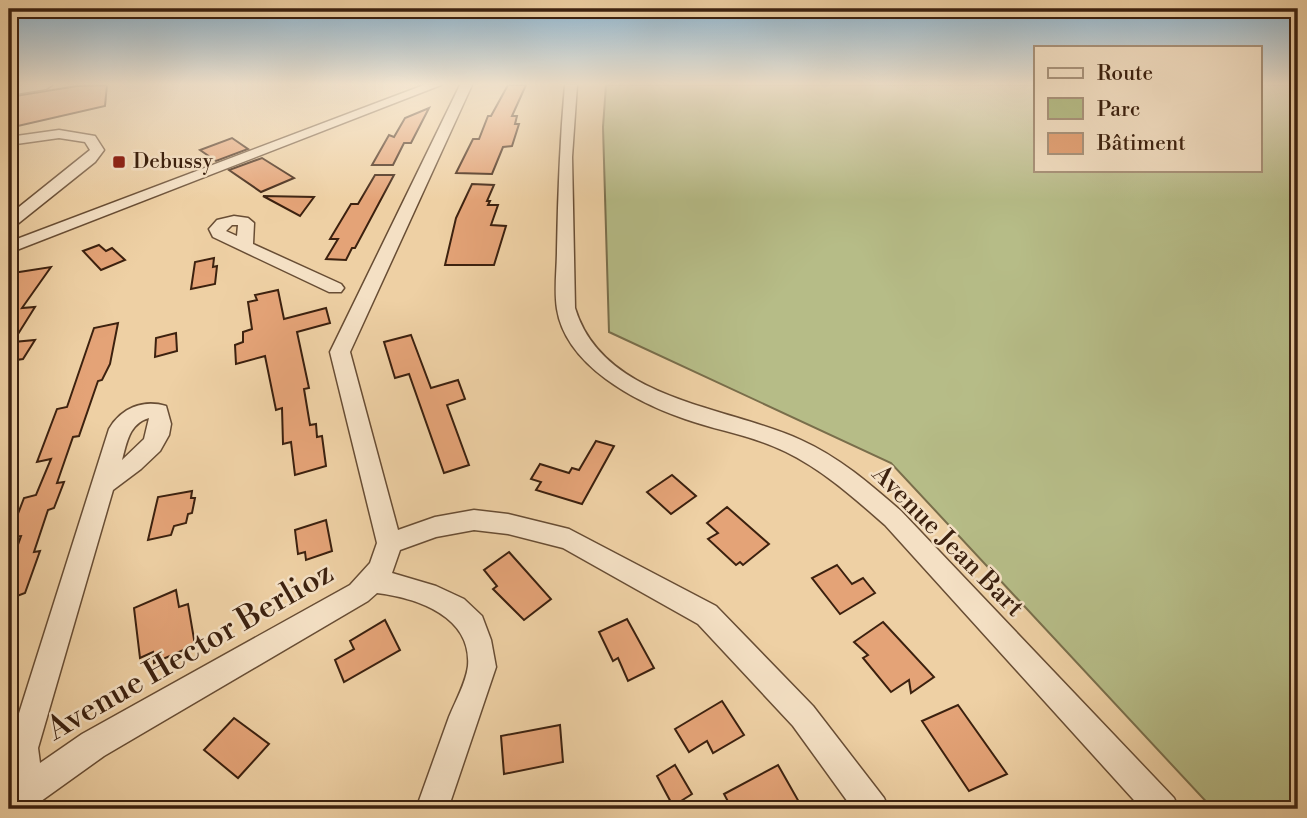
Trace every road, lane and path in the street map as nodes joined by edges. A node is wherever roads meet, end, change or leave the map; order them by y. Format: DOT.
graph roads {
  1 [pos="335,123"];
  2 [pos="448,123"];
  3 [pos="568,123"];
  4 [pos="9,141"];
  5 [pos="9,223"];
  6 [pos="245,246"];
  7 [pos="9,248"];
  8 [pos="373,277"];
  9 [pos="335,288"];
  10 [pos="354,317"];
  11 [pos="103,485"];
  12 [pos="388,543"];
  13 [pos="373,581"];
  14 [pos="18,799"];
  15 [pos="432,809"];
  16 [pos="873,809"];
  17 [pos="1163,809"];
  1 -- 7 [label="street"];
  2 -- 8 [label="street"];
  3 -- 17 [label="street, Avenue Jean Bart"];
  4 -- 5 [label="street"];
  6 -- 9 [label="street"];
  8 -- 9 [label="street"];
  8 -- 10 [label="street"];
  9 -- 10 [label="street"];
  10 -- 12 [label="street"];
  11 -- 14 [label="street"];
  12 -- 13 [label="street, Avenue Hector Berlioz"];
  12 -- 16 [label="street"];
  13 -- 14 [label="street, Avenue Hector Berlioz"];
  13 -- 15 [label="street"];
}
